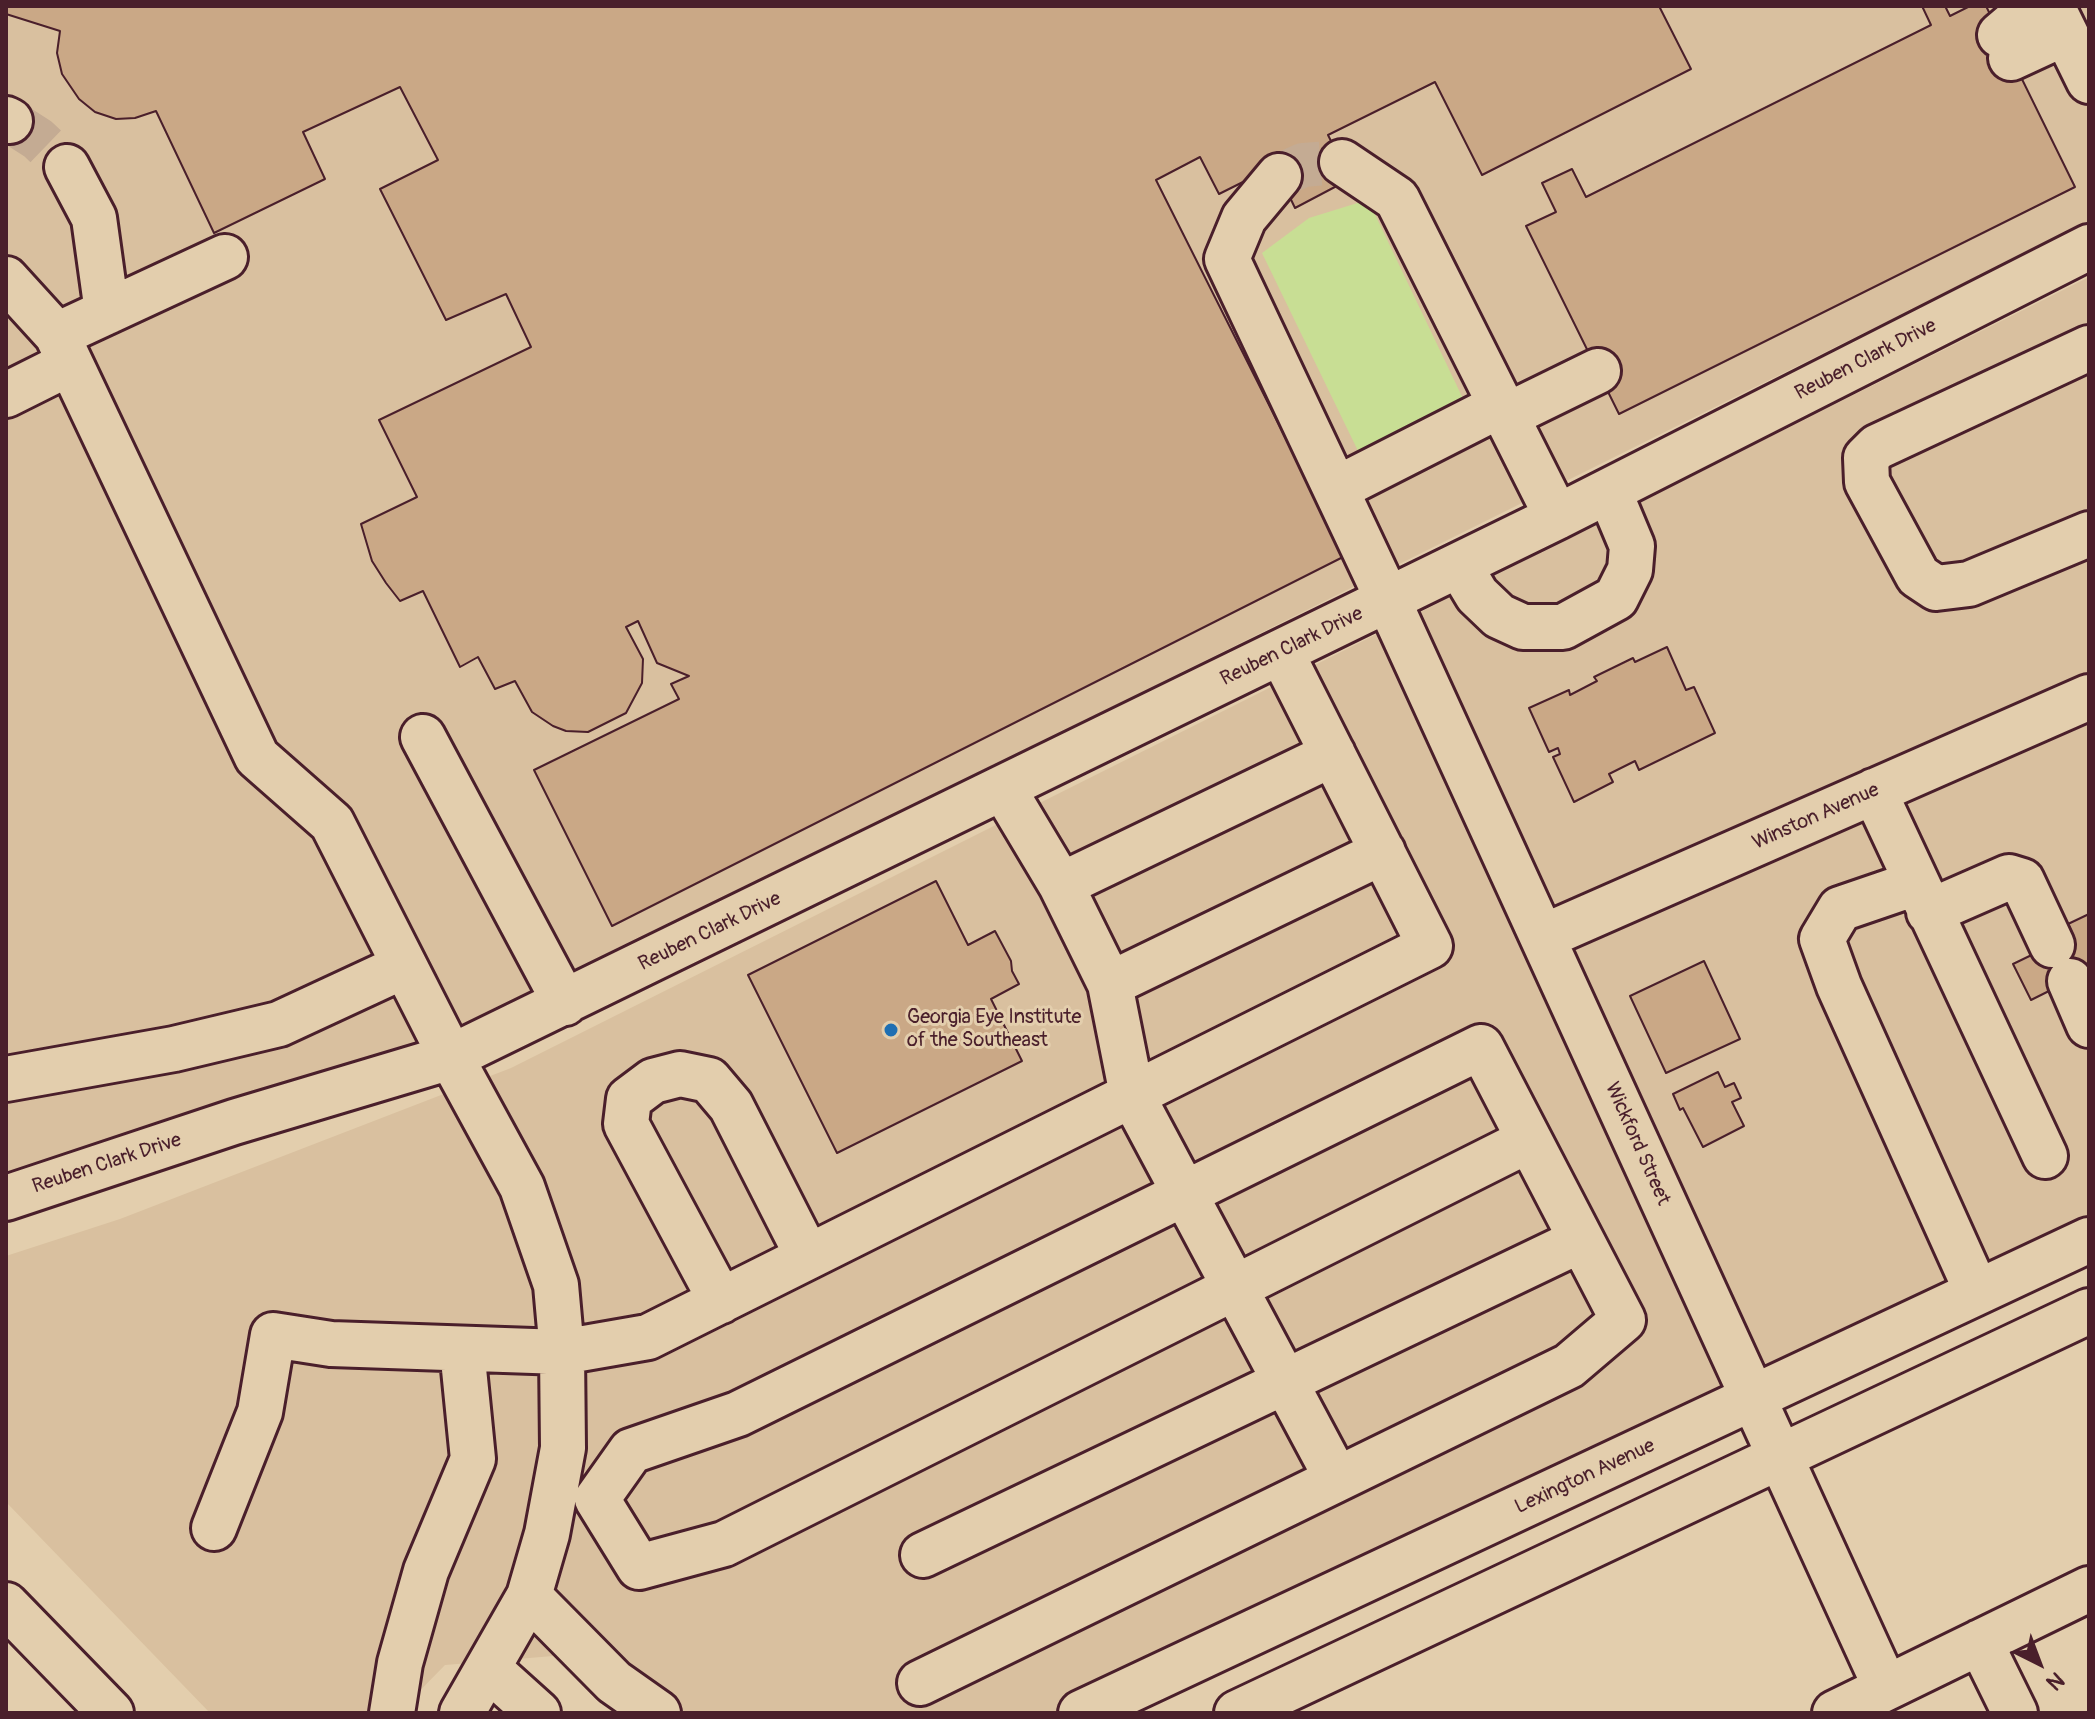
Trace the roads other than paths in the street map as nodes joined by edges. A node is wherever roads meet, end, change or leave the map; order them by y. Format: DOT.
graph roads {
  1 [pos="2051,15"];
  2 [pos="2005,46"];
  3 [pos="2089,81"];
  4 [pos="1342,162"];
  5 [pos="67,167"];
  6 [pos="1279,176"];
  7 [pos="2089,247"];
  8 [pos="225,257"];
  9 [pos="6,279"];
  10 [pos="107,312"];
  11 [pos="63,349"];
  12 [pos="2085,359"];
  13 [pos="1593,362"];
  14 [pos="6,395"];
  15 [pos="1501,406"];
  16 [pos="1336,489"];
  17 [pos="1609,491"];
  18 [pos="1557,517"];
  19 [pos="2089,534"];
  20 [pos="1459,565"];
  21 [pos="1388,600"];
  22 [pos="1281,652"];
  23 [pos="2089,697"];
  24 [pos="423,737"];
  25 [pos="1333,754"];
  26 [pos="1003,788"];
  27 [pos="1874,791"];
  28 [pos="1383,852"];
  29 [pos="1061,885"];
  30 [pos="1923,898"];
  31 [pos="1543,937"];
  32 [pos="404,966"];
  33 [pos="1110,984"];
  34 [pos="565,1003"];
  35 [pos="2089,1025"];
  36 [pos="451,1057"];
  37 [pos="6,1079"];
  38 [pos="1132,1095"];
  39 [pos="1529,1140"];
  40 [pos="2045,1156"];
  41 [pos="1185,1194"];
  42 [pos="6,1198"];
  43 [pos="1581,1240"];
  44 [pos="2089,1240"];
  45 [pos="808,1257"];
  46 [pos="1235,1288"];
  47 [pos="1977,1292"];
  48 [pos="721,1301"];
  49 [pos="2089,1311"];
  50 [pos="462,1349"];
  51 [pos="562,1352"];
  52 [pos="1285,1382"];
  53 [pos="1752,1399"];
  54 [pos="1778,1456"];
  55 [pos="1337,1479"];
  56 [pos="214,1528"];
  57 [pos="923,1555"];
  58 [pos="2089,1589"];
  59 [pos="529,1596"];
  60 [pos="6,1605"];
  61 [pos="1980,1642"];
  62 [pos="488,1668"];
  63 [pos="920,1683"];
  64 [pos="1886,1688"];
  65 [pos="111,1713"];
  66 [pos="392,1713"];
  67 [pos="462,1713"];
  68 [pos="538,1713"];
  69 [pos="658,1713"];
  70 [pos="1081,1713"];
  71 [pos="1237,1713"];
  72 [pos="1835,1713"];
  73 [pos="2015,1713"];
  1 -- 2 [label="street"];
  1 -- 3 [label="street"];
  4 -- 15 [label="street"];
  5 -- 10 [label="street"];
  6 -- 16 [label="street, Reuben Clark Drive"];
  7 -- 17 [label="street, Reuben Clark Drive"];
  8 -- 10 [label="street"];
  9 -- 11 [label="street"];
  10 -- 11 [label="street"];
  11 -- 14 [label="street"];
  11 -- 32 [label="street"];
  12 -- 19 [label="street"];
  13 -- 15 [label="street"];
  15 -- 16 [label="street"];
  15 -- 18 [label="street"];
  16 -- 21 [label="street, Reuben Clark Drive"];
  17 -- 18 [label="street, Reuben Clark Drive"];
  17 -- 20 [label="street"];
  18 -- 20 [label="street, Reuben Clark Drive"];
  20 -- 21 [label="street, Reuben Clark Drive"];
  21 -- 22 [label="street, Reuben Clark Drive"];
  21 -- 31 [label="street, Wickford Street"];
  22 -- 25 [label="street"];
  22 -- 26 [label="street, Reuben Clark Drive"];
  23 -- 27 [label="street, Winston Avenue"];
  24 -- 34 [label="street"];
  25 -- 28 [label="street"];
  25 -- 29 [label="street"];
  26 -- 29 [label="street"];
  26 -- 34 [label="street, Reuben Clark Drive"];
  27 -- 30 [label="street"];
  27 -- 31 [label="street, Winston Avenue"];
  28 -- 33 [label="street"];
  28 -- 38 [label="street"];
  29 -- 33 [label="street"];
  30 -- 35 [label="street"];
  30 -- 40 [label="street"];
  30 -- 47 [label="street"];
  31 -- 53 [label="street, Wickford Street"];
  32 -- 36 [label="street"];
  32 -- 37 [label="street"];
  33 -- 38 [label="street"];
  34 -- 36 [label="street, Reuben Clark Drive"];
  36 -- 42 [label="street, Reuben Clark Drive"];
  36 -- 51 [label="street"];
  38 -- 41 [label="street"];
  38 -- 45 [label="street"];
  39 -- 41 [label="street"];
  39 -- 43 [label="street"];
  39 -- 46 [label="street"];
  41 -- 46 [label="street"];
  41 -- 46 [label="street"];
  43 -- 52 [label="street"];
  43 -- 55 [label="street"];
  44 -- 47 [label="street, Lexington Avenue"];
  45 -- 48 [label="street"];
  45 -- 48 [label="street"];
  46 -- 52 [label="street"];
  47 -- 53 [label="street, Lexington Avenue"];
  48 -- 51 [label="street"];
  49 -- 54 [label="street"];
  50 -- 51 [label="street"];
  50 -- 56 [label="street"];
  50 -- 66 [label="street"];
  51 -- 59 [label="street"];
  52 -- 55 [label="street"];
  52 -- 57 [label="street"];
  53 -- 54 [label="street, Wickford Street"];
  53 -- 70 [label="street, Lexington Avenue"];
  54 -- 64 [label="street, Wickford Street"];
  54 -- 71 [label="street"];
  55 -- 63 [label="street"];
  58 -- 61 [label="street"];
  59 -- 62 [label="street"];
  59 -- 69 [label="street"];
  60 -- 65 [label="street"];
  61 -- 64 [label="street"];
  61 -- 73 [label="street"];
  62 -- 67 [label="street"];
  62 -- 68 [label="street"];
  64 -- 72 [label="street"];
}
